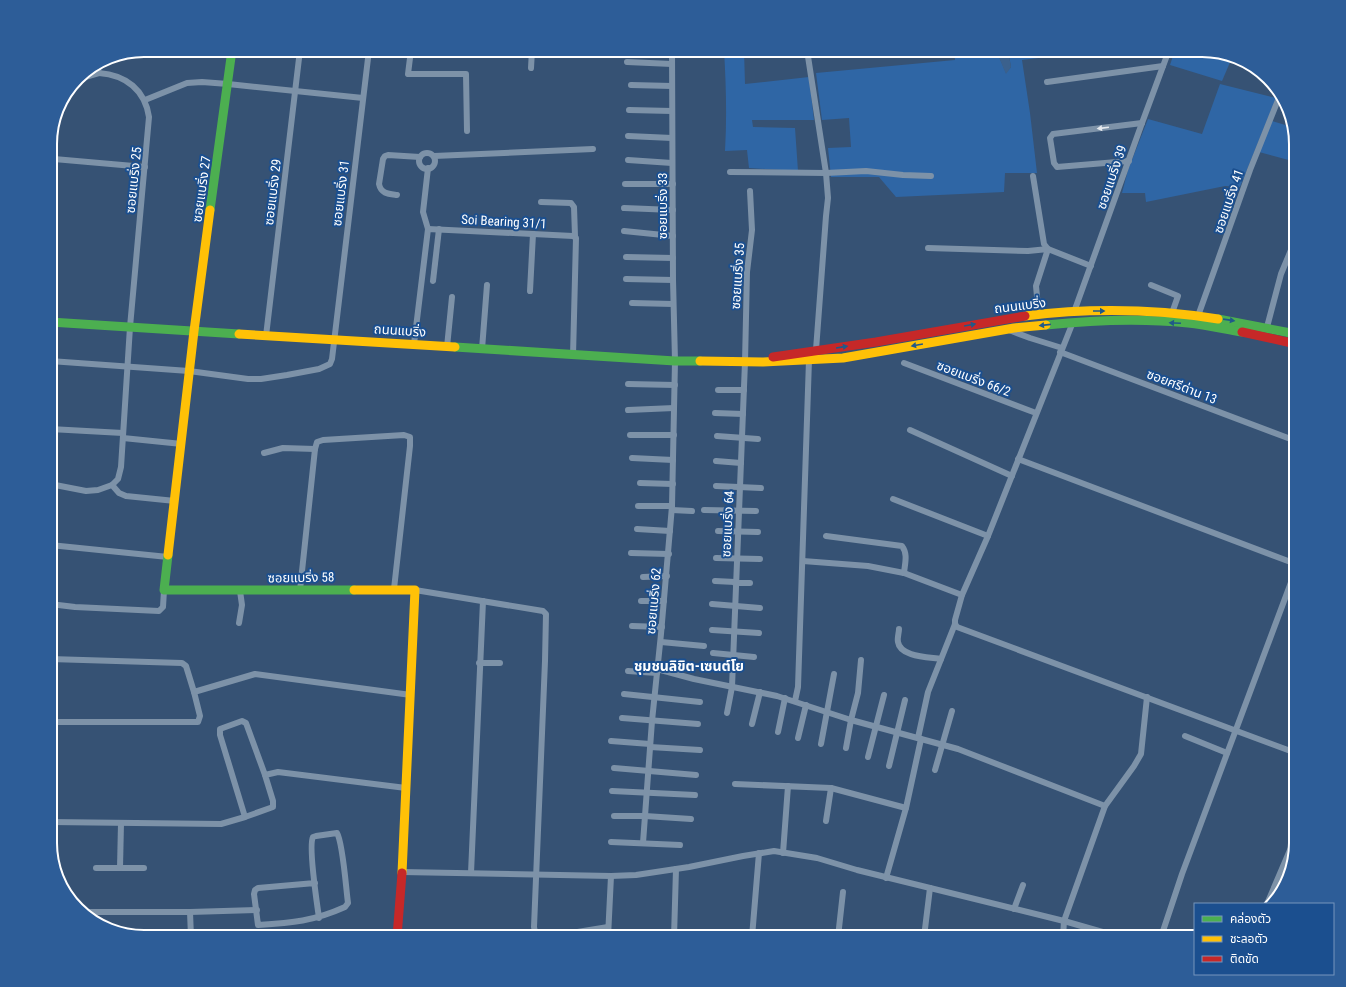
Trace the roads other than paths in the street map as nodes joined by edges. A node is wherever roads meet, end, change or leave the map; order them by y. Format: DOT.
graph roads {
  1 [pos="231,57"];
  2 [pos="299,57"];
  3 [pos="368,57"];
  4 [pos="410,57"];
  5 [pos="532,57"];
  6 [pos="672,57"];
  7 [pos="808,57"];
  8 [pos="1166,57"];
  9 [pos="628,62"];
  10 [pos="672,64"];
  11 [pos="1163,66"];
  12 [pos="531,68"];
  13 [pos="99,73"];
  14 [pos="92,75"];
  15 [pos="1047,82"];
  16 [pos="228,84"];
  17 [pos="630,85"];
  18 [pos="672,86"];
  19 [pos="295,92"];
  20 [pos="363,98"];
  21 [pos="145,100"];
  22 [pos="1277,102"];
  23 [pos="629,110"];
  24 [pos="672,112"];
  25 [pos="1142,123"];
  26 [pos="467,130"];
  27 [pos="628,136"];
  28 [pos="672,138"];
  29 [pos="593,149"];
  30 [pos="434,156"];
  31 [pos="420,157"];
  32 [pos="57,158"];
  33 [pos="628,160"];
  34 [pos="1129,161"];
  35 [pos="672,163"];
  36 [pos="145,167"];
  37 [pos="428,168"];
  38 [pos="730,172"];
  39 [pos="826,173"];
  40 [pos="931,176"];
  41 [pos="1033,176"];
  42 [pos="625,184"];
  43 [pos="673,184"];
  44 [pos="750,191"];
  45 [pos="397,195"];
  46 [pos="541,202"];
  47 [pos="624,208"];
  48 [pos="673,210"];
  49 [pos="428,229"];
  50 [pos="439,229"];
  51 [pos="624,231"];
  52 [pos="533,234"];
  53 [pos="575,236"];
  54 [pos="673,236"];
  55 [pos="928,248"];
  56 [pos="1048,249"];
  57 [pos="1289,255"];
  58 [pos="626,257"];
  59 [pos="673,258"];
  60 [pos="1091,266"];
  61 [pos="626,279"];
  62 [pos="673,280"];
  63 [pos="433,281"];
  64 [pos="487,285"];
  65 [pos="1151,285"];
  66 [pos="530,291"];
  67 [pos="452,297"];
  68 [pos="632,303"];
  69 [pos="673,304"];
  70 [pos="1038,306"];
  71 [pos="1074,312"];
  72 [pos="1172,313"];
  73 [pos="1198,316"];
  74 [pos="57,322"];
  75 [pos="1073,322"];
  76 [pos="130,327"];
  77 [pos="1267,327"];
  78 [pos="1006,329"];
  79 [pos="194,331"];
  80 [pos="1289,332"];
  81 [pos="266,336"];
  82 [pos="334,339"];
  83 [pos="1289,342"];
  84 [pos="414,344"];
  85 [pos="447,347"];
  86 [pos="482,349"];
  87 [pos="816,350"];
  88 [pos="1061,350"];
  89 [pos="573,356"];
  90 [pos="809,360"];
  91 [pos="675,361"];
  92 [pos="57,362"];
  93 [pos="747,362"];
  94 [pos="904,363"];
  95 [pos="127,367"];
  96 [pos="189,371"];
  97 [pos="628,384"];
  98 [pos="674,385"];
  99 [pos="718,390"];
  100 [pos="744,390"];
  101 [pos="674,408"];
  102 [pos="628,410"];
  103 [pos="1036,413"];
  104 [pos="714,414"];
  105 [pos="743,414"];
  106 [pos="57,430"];
  107 [pos="910,430"];
  108 [pos="630,435"];
  109 [pos="674,435"];
  110 [pos="123,436"];
  111 [pos="717,436"];
  112 [pos="742,438"];
  113 [pos="1289,438"];
  114 [pos="758,439"];
  115 [pos="182,444"];
  116 [pos="315,449"];
  117 [pos="264,453"];
  118 [pos="632,458"];
  119 [pos="1018,459"];
  120 [pos="673,460"];
  121 [pos="716,461"];
  122 [pos="741,463"];
  123 [pos="1012,476"];
  124 [pos="640,483"];
  125 [pos="673,484"];
  126 [pos="112,485"];
  127 [pos="57,486"];
  128 [pos="716,486"];
  129 [pos="740,487"];
  130 [pos="761,488"];
  131 [pos="893,499"];
  132 [pos="175,501"];
  133 [pos="638,506"];
  134 [pos="672,508"];
  135 [pos="704,510"];
  136 [pos="739,510"];
  137 [pos="692,511"];
  138 [pos="756,511"];
  139 [pos="638,530"];
  140 [pos="670,531"];
  141 [pos="718,531"];
  142 [pos="738,532"];
  143 [pos="758,532"];
  144 [pos="826,536"];
  145 [pos="988,536"];
  146 [pos="57,545"];
  147 [pos="631,553"];
  148 [pos="669,554"];
  149 [pos="168,557"];
  150 [pos="716,558"];
  151 [pos="736,558"];
  152 [pos="760,559"];
  153 [pos="802,561"];
  154 [pos="1289,561"];
  155 [pos="904,573"];
  156 [pos="643,576"];
  157 [pos="667,576"];
  158 [pos="715,581"];
  159 [pos="735,582"];
  160 [pos="750,583"];
  161 [pos="1289,588"];
  162 [pos="394,589"];
  163 [pos="164,590"];
  164 [pos="300,590"];
  165 [pos="415,590"];
  166 [pos="240,591"];
  167 [pos="962,595"];
  168 [pos="483,601"];
  169 [pos="641,601"];
  170 [pos="664,601"];
  171 [pos="712,604"];
  172 [pos="57,605"];
  173 [pos="734,606"];
  174 [pos="760,608"];
  175 [pos="239,623"];
  176 [pos="955,624"];
  177 [pos="632,626"];
  178 [pos="662,627"];
  179 [pos="899,629"];
  180 [pos="712,630"];
  181 [pos="734,632"];
  182 [pos="759,633"];
  183 [pos="661,642"];
  184 [pos="704,646"];
  185 [pos="712,653"];
  186 [pos="733,655"];
  187 [pos="754,657"];
  188 [pos="57,659"];
  189 [pos="941,659"];
  190 [pos="861,660"];
  191 [pos="479,662"];
  192 [pos="500,663"];
  193 [pos="628,671"];
  194 [pos="657,671"];
  195 [pos="834,674"];
  196 [pos="732,687"];
  197 [pos="194,692"];
  198 [pos="760,692"];
  199 [pos="624,694"];
  200 [pos="411,695"];
  201 [pos="884,695"];
  202 [pos="654,697"];
  203 [pos="1147,697"];
  204 [pos="785,698"];
  205 [pos="905,700"];
  206 [pos="700,702"];
  207 [pos="796,702"];
  208 [pos="806,705"];
  209 [pos="952,711"];
  210 [pos="827,712"];
  211 [pos="728,713"];
  212 [pos="622,718"];
  213 [pos="851,720"];
  214 [pos="652,721"];
  215 [pos="57,722"];
  216 [pos="698,724"];
  217 [pos="752,724"];
  218 [pos="875,726"];
  219 [pos="1236,730"];
  220 [pos="778,732"];
  221 [pos="898,733"];
  222 [pos="1184,736"];
  223 [pos="798,738"];
  224 [pos="919,738"];
  225 [pos="611,741"];
  226 [pos="821,744"];
  227 [pos="942,745"];
  228 [pos="650,746"];
  229 [pos="846,748"];
  230 [pos="700,750"];
  231 [pos="1289,750"];
  232 [pos="1227,753"];
  233 [pos="868,757"];
  234 [pos="889,766"];
  235 [pos="614,768"];
  236 [pos="935,770"];
  237 [pos="648,771"];
  238 [pos="265,775"];
  239 [pos="696,775"];
  240 [pos="734,784"];
  241 [pos="788,786"];
  242 [pos="406,788"];
  243 [pos="832,788"];
  244 [pos="612,791"];
  245 [pos="646,793"];
  246 [pos="695,795"];
  247 [pos="1105,806"];
  248 [pos="906,808"];
  249 [pos="614,816"];
  250 [pos="645,816"];
  251 [pos="245,818"];
  252 [pos="691,819"];
  253 [pos="826,821"];
  254 [pos="57,822"];
  255 [pos="121,823"];
  256 [pos="611,842"];
  257 [pos="643,843"];
  258 [pos="680,845"];
  259 [pos="759,853"];
  260 [pos="783,853"];
  261 [pos="1288,855"];
  262 [pos="96,868"];
  263 [pos="120,868"];
  264 [pos="144,868"];
  265 [pos="676,868"];
  266 [pos="402,872"];
  267 [pos="471,873"];
  268 [pos="537,874"];
  269 [pos="611,876"];
  270 [pos="886,878"];
  271 [pos="315,882"];
  272 [pos="1022,886"];
  273 [pos="930,888"];
  274 [pos="843,892"];
  275 [pos="1270,897"];
  276 [pos="1014,909"];
  277 [pos="256,910"];
  278 [pos="91,912"];
  279 [pos="190,912"];
  280 [pos="319,918"];
  281 [pos="1064,921"];
  282 [pos="608,927"];
  283 [pos="191,930"];
  284 [pos="398,930"];
  285 [pos="535,930"];
  286 [pos="590,930"];
  287 [pos="674,930"];
  288 [pos="753,930"];
  289 [pos="839,930"];
  290 [pos="925,930"];
  291 [pos="1063,930"];
  292 [pos="1096,930"];
  293 [pos="1163,930"];
  1 -- 16 [label="main road, ซอยแบริ่ง 27"];
  2 -- 19 [label="street, ซอยแบริ่ง 29"];
  3 -- 20 [label="street, ซอยแบริ่ง 31"];
  4 -- 26 [label="street"];
  5 -- 12 [label="street"];
  6 -- 10 [label="street, ซอยแบริ่ง 33"];
  7 -- 39 [label="street"];
  8 -- 11 [label="street, ซอยแบริ่ง 39"];
  9 -- 10 [label="street"];
  10 -- 18 [label="street, ซอยแบริ่ง 33"];
  11 -- 15 [label="street"];
  11 -- 25 [label="street, ซอยแบริ่ง 39"];
  13 -- 14 [label="street"];
  13 -- 21 [label="street"];
  16 -- 19 [label="street"];
  16 -- 21 [label="street"];
  16 -- 79 [label="main road, ซอยแบริ่ง 27"];
  17 -- 18 [label="street"];
  18 -- 24 [label="street, ซอยแบริ่ง 33"];
  19 -- 20 [label="street"];
  19 -- 81 [label="street, ซอยแบริ่ง 29"];
  20 -- 82 [label="street, ซอยแบริ่ง 31"];
  21 -- 36 [label="street, ซอยแบริ่ง 25"];
  22 -- 73 [label="street, ซอยแบริ่ง 41"];
  23 -- 24 [label="street"];
  24 -- 28 [label="street, ซอยแบริ่ง 33"];
  25 -- 34 [label="street, ซอยแบริ่ง 39"];
  25 -- 34 [label="street, one-way"];
  27 -- 28 [label="street"];
  28 -- 35 [label="street, ซอยแบริ่ง 33"];
  29 -- 30 [label="street"];
  30 -- 31 [label="street"];
  30 -- 37 [label="street"];
  31 -- 37 [label="street"];
  31 -- 45 [label="street"];
  32 -- 36 [label="street"];
  33 -- 35 [label="street"];
  34 -- 60 [label="street, ซอยแบริ่ง 39"];
  35 -- 43 [label="street, ซอยแบริ่ง 33"];
  36 -- 76 [label="street, ซอยแบริ่ง 25"];
  37 -- 49 [label="street"];
  38 -- 39 [label="street"];
  39 -- 40 [label="street"];
  39 -- 87 [label="street"];
  41 -- 56 [label="street"];
  42 -- 43 [label="street"];
  43 -- 48 [label="street, ซอยแบริ่ง 33"];
  44 -- 93 [label="street, ซอยแบริ่ง 35"];
  46 -- 53 [label="street"];
  47 -- 48 [label="street"];
  48 -- 54 [label="street, ซอยแบริ่ง 33"];
  49 -- 50 [label="street, Soi Bearing 31/1"];
  49 -- 84 [label="street"];
  50 -- 52 [label="street, Soi Bearing 31/1"];
  50 -- 63 [label="street"];
  51 -- 54 [label="street"];
  52 -- 53 [label="street, Soi Bearing 31/1"];
  52 -- 66 [label="street"];
  53 -- 89 [label="street"];
  54 -- 59 [label="street, ซอยแบริ่ง 33"];
  55 -- 56 [label="street"];
  56 -- 60 [label="street"];
  56 -- 70 [label="street"];
  57 -- 77 [label="street"];
  58 -- 59 [label="street"];
  59 -- 62 [label="street, ซอยแบริ่ง 33"];
  60 -- 71 [label="street, ซอยแบริ่ง 39"];
  61 -- 62 [label="street"];
  62 -- 69 [label="street, ซอยแบริ่ง 33"];
  64 -- 86 [label="street"];
  65 -- 72 [label="street"];
  67 -- 85 [label="street"];
  68 -- 69 [label="street"];
  69 -- 91 [label="street, ซอยแบริ่ง 33"];
  71 -- 72 [label="main road, ถนนแบริ่ง, one-way"];
  87 -- 71 [label="main road, ถนนแบริ่ง, one-way"];
  72 -- 73 [label="main road, ถนนแบริ่ง"];
  73 -- 77 [label="main road, ถนนแบริ่ง, one-way"];
  74 -- 76 [label="main road, ถนนแบริ่ง"];
  75 -- 78 [label="main road, ถนนแบริ่ง, one-way"];
  83 -- 75 [label="main road, ถนนแบริ่ง, one-way"];
  75 -- 88 [label="street"];
  76 -- 79 [label="main road, ถนนแบริ่ง"];
  76 -- 95 [label="street, ซอยแบริ่ง 25"];
  77 -- 80 [label="main road, ถนนแบริ่ง"];
  78 -- 88 [label="street, ซอยศรีด่าน 13"];
  78 -- 90 [label="main road, ถนนแบริ่ง, one-way"];
  79 -- 81 [label="main road, ถนนแบริ่ง"];
  79 -- 96 [label="main road"];
  81 -- 82 [label="main road, ถนนแบริ่ง"];
  82 -- 84 [label="main road, ถนนแบริ่ง"];
  82 -- 96 [label="street, ซอยแบริ่ง 31"];
  84 -- 85 [label="main road, ถนนแบริ่ง"];
  85 -- 86 [label="main road, ถนนแบริ่ง"];
  86 -- 89 [label="main road, ถนนแบริ่ง"];
  87 -- 93 [label="main road, ถนนแบริ่ง"];
  88 -- 103 [label="street"];
  88 -- 113 [label="street, ซอยศรีด่าน 13"];
  89 -- 91 [label="main road, ถนนแบริ่ง"];
  90 -- 93 [label="main road, ถนนแบริ่ง"];
  90 -- 153 [label="street"];
  91 -- 93 [label="main road, ถนนแบริ่ง"];
  91 -- 98 [label="street, ซอยแบริ่ง 62"];
  92 -- 95 [label="street"];
  93 -- 100 [label="street, ซอยแบริ่ง 64"];
  94 -- 103 [label="street, ซอยแบริ่ง 66/2"];
  95 -- 96 [label="street"];
  95 -- 110 [label="street, ซอยแบริ่ง 25"];
  96 -- 115 [label="main road"];
  97 -- 98 [label="street"];
  98 -- 101 [label="street, ซอยแบริ่ง 62"];
  99 -- 100 [label="street"];
  100 -- 105 [label="street, ซอยแบริ่ง 64"];
  101 -- 102 [label="street"];
  101 -- 109 [label="street, ซอยแบริ่ง 62"];
  103 -- 119 [label="street"];
  104 -- 105 [label="street"];
  105 -- 112 [label="street, ซอยแบริ่ง 64"];
  106 -- 110 [label="street"];
  107 -- 123 [label="street"];
  108 -- 109 [label="street"];
  109 -- 120 [label="street, ซอยแบริ่ง 62"];
  110 -- 115 [label="street"];
  110 -- 126 [label="street, ซอยแบริ่ง 25"];
  111 -- 112 [label="street"];
  112 -- 114 [label="street"];
  112 -- 122 [label="street, ซอยแบริ่ง 64"];
  115 -- 132 [label="main road"];
  116 -- 117 [label="street"];
  116 -- 162 [label="street"];
  116 -- 164 [label="street"];
  118 -- 120 [label="street"];
  119 -- 123 [label="street"];
  119 -- 154 [label="street"];
  120 -- 125 [label="street, ซอยแบริ่ง 62"];
  121 -- 122 [label="street"];
  122 -- 129 [label="street, ซอยแบริ่ง 64"];
  123 -- 145 [label="street"];
  124 -- 125 [label="street"];
  125 -- 134 [label="street, ซอยแบริ่ง 62"];
  126 -- 127 [label="street"];
  126 -- 132 [label="street"];
  128 -- 129 [label="street"];
  129 -- 130 [label="street"];
  129 -- 136 [label="street, ซอยแบริ่ง 64"];
  131 -- 145 [label="street"];
  132 -- 149 [label="main road"];
  133 -- 134 [label="street"];
  134 -- 137 [label="street"];
  134 -- 140 [label="street, ซอยแบริ่ง 62"];
  135 -- 136 [label="street"];
  136 -- 138 [label="street"];
  136 -- 142 [label="street, ซอยแบริ่ง 64"];
  139 -- 140 [label="street"];
  140 -- 148 [label="street, ซอยแบริ่ง 62"];
  141 -- 142 [label="street"];
  142 -- 143 [label="street"];
  142 -- 151 [label="street, ซอยแบริ่ง 64"];
  144 -- 155 [label="street"];
  145 -- 167 [label="street"];
  146 -- 149 [label="street"];
  147 -- 148 [label="street"];
  148 -- 157 [label="street, ซอยแบริ่ง 62"];
  149 -- 163 [label="main road"];
  150 -- 151 [label="street"];
  151 -- 152 [label="street"];
  151 -- 159 [label="street, ซอยแบริ่ง 64"];
  153 -- 155 [label="street"];
  153 -- 207 [label="street"];
  155 -- 167 [label="street"];
  156 -- 157 [label="street"];
  157 -- 170 [label="street, ซอยแบริ่ง 62"];
  158 -- 159 [label="street"];
  159 -- 160 [label="street"];
  159 -- 173 [label="street, ซอยแบริ่ง 64"];
  161 -- 219 [label="street"];
  162 -- 164 [label="main road, ซอยแบริ่ง 58"];
  162 -- 165 [label="main road, ซอยแบริ่ง 58"];
  163 -- 166 [label="main road, ซอยแบริ่ง 58"];
  163 -- 172 [label="street"];
  164 -- 166 [label="main road, ซอยแบริ่ง 58"];
  165 -- 168 [label="street"];
  165 -- 200 [label="main road"];
  166 -- 175 [label="street"];
  167 -- 176 [label="street"];
  168 -- 191 [label="street"];
  168 -- 268 [label="street"];
  169 -- 170 [label="street"];
  170 -- 178 [label="street, ซอยแบริ่ง 62"];
  171 -- 173 [label="street"];
  173 -- 174 [label="street"];
  173 -- 181 [label="street, ซอยแบริ่ง 64"];
  176 -- 189 [label="street"];
  176 -- 203 [label="street"];
  177 -- 178 [label="street"];
  178 -- 183 [label="street, ซอยแบริ่ง 62"];
  179 -- 189 [label="street"];
  180 -- 181 [label="street"];
  181 -- 182 [label="street"];
  181 -- 186 [label="street, ซอยแบริ่ง 64"];
  183 -- 184 [label="street"];
  183 -- 194 [label="street, ซอยแบริ่ง 62"];
  185 -- 186 [label="street"];
  186 -- 187 [label="street"];
  186 -- 196 [label="street, ซอยแบริ่ง 64"];
  188 -- 197 [label="street"];
  189 -- 224 [label="street"];
  190 -- 213 [label="street"];
  191 -- 192 [label="street"];
  191 -- 267 [label="street"];
  193 -- 194 [label="street"];
  194 -- 196 [label="street"];
  194 -- 202 [label="street, ซอยแบริ่ง 62"];
  195 -- 210 [label="street"];
  196 -- 198 [label="street"];
  196 -- 211 [label="street, ซอยแบริ่ง 64"];
  197 -- 200 [label="street"];
  197 -- 215 [label="street"];
  198 -- 204 [label="street"];
  198 -- 217 [label="street"];
  199 -- 202 [label="street"];
  200 -- 242 [label="main road"];
  201 -- 218 [label="street"];
  202 -- 206 [label="street"];
  202 -- 214 [label="street, ซอยแบริ่ง 62"];
  203 -- 219 [label="street"];
  203 -- 247 [label="street"];
  204 -- 207 [label="street"];
  204 -- 220 [label="street"];
  205 -- 221 [label="street"];
  207 -- 208 [label="street"];
  208 -- 210 [label="street"];
  208 -- 223 [label="street"];
  209 -- 227 [label="street"];
  210 -- 213 [label="street"];
  210 -- 226 [label="street"];
  212 -- 214 [label="street"];
  213 -- 218 [label="street"];
  213 -- 229 [label="street"];
  214 -- 216 [label="street"];
  214 -- 228 [label="street, ซอยแบริ่ง 62"];
  218 -- 221 [label="street"];
  218 -- 233 [label="street"];
  219 -- 231 [label="street"];
  219 -- 232 [label="street"];
  221 -- 224 [label="street"];
  221 -- 234 [label="street"];
  222 -- 232 [label="street"];
  224 -- 227 [label="street"];
  224 -- 248 [label="street"];
  225 -- 228 [label="street"];
  227 -- 236 [label="street"];
  227 -- 247 [label="street"];
  228 -- 230 [label="street"];
  228 -- 237 [label="street, ซอยแบริ่ง 62"];
  232 -- 293 [label="street"];
  235 -- 237 [label="street"];
  237 -- 239 [label="street"];
  237 -- 245 [label="street, ซอยแบริ่ง 62"];
  238 -- 242 [label="street"];
  238 -- 251 [label="street"];
  238 -- 251 [label="street"];
  240 -- 241 [label="street"];
  241 -- 243 [label="street"];
  241 -- 260 [label="street"];
  242 -- 266 [label="main road"];
  243 -- 248 [label="street"];
  243 -- 253 [label="street"];
  244 -- 245 [label="street"];
  245 -- 246 [label="street"];
  245 -- 250 [label="street, ซอยแบริ่ง 62"];
  247 -- 281 [label="street"];
  248 -- 270 [label="street"];
  249 -- 250 [label="street"];
  250 -- 252 [label="street"];
  250 -- 257 [label="street, ซอยแบริ่ง 62"];
  251 -- 255 [label="street"];
  254 -- 255 [label="street"];
  255 -- 263 [label="street"];
  256 -- 257 [label="street"];
  257 -- 258 [label="street"];
  259 -- 260 [label="street"];
  259 -- 265 [label="street"];
  259 -- 288 [label="street"];
  260 -- 270 [label="street"];
  261 -- 275 [label="street"];
  262 -- 263 [label="street"];
  263 -- 264 [label="street"];
  265 -- 269 [label="street"];
  265 -- 287 [label="street"];
  266 -- 267 [label="street"];
  266 -- 284 [label="main road"];
  267 -- 268 [label="street"];
  268 -- 269 [label="street"];
  268 -- 285 [label="street"];
  269 -- 282 [label="street"];
  270 -- 273 [label="street"];
  271 -- 277 [label="street"];
  271 -- 280 [label="street"];
  271 -- 280 [label="street"];
  272 -- 276 [label="street"];
  273 -- 276 [label="street"];
  273 -- 290 [label="street"];
  274 -- 289 [label="street"];
  276 -- 281 [label="street"];
  277 -- 279 [label="street"];
  277 -- 280 [label="street"];
  278 -- 279 [label="street"];
  279 -- 283 [label="street"];
  281 -- 291 [label="street"];
  281 -- 292 [label="street"];
  282 -- 286 [label="street"];
}
